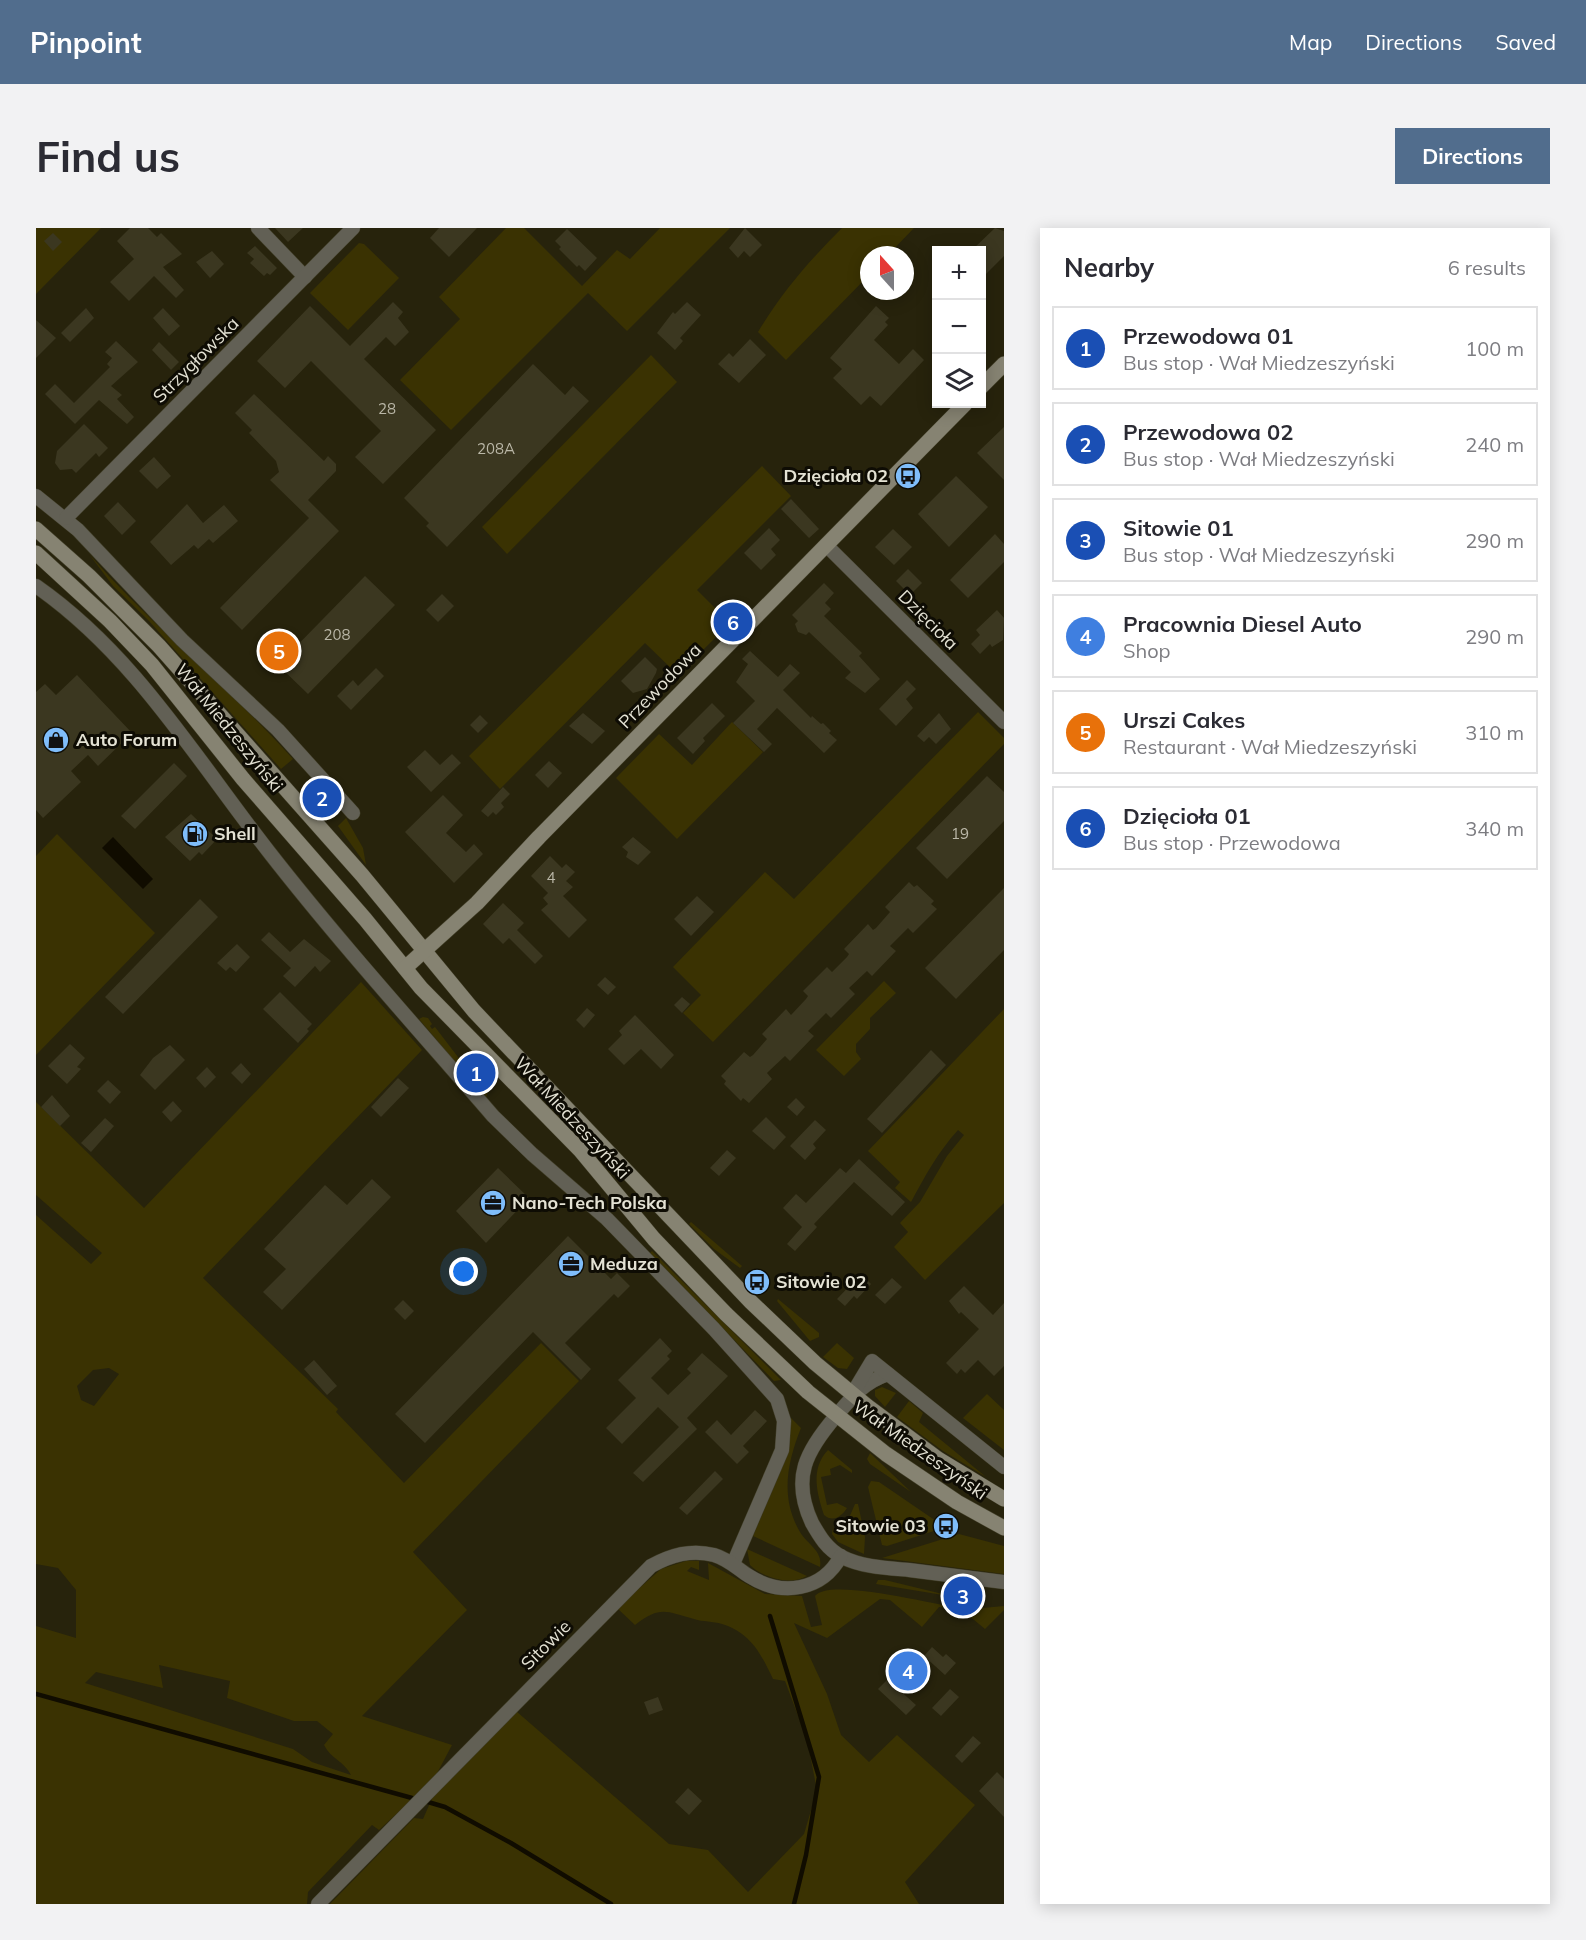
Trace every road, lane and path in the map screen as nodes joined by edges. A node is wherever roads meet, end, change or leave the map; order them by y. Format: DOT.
graph roads {
  1 [pos="258,228"];
  2 [pos="353,228"];
  3 [pos="305,277"];
  4 [pos="1004,364"];
  5 [pos="986,382"];
  6 [pos="961,408"];
  7 [pos="36,495"];
  8 [pos="66,519"];
  9 [pos="36,529"];
  10 [pos="826,545"];
  11 [pos="36,553"];
  12 [pos="36,586"];
  13 [pos="1004,722"];
  14 [pos="353,813"];
  15 [pos="424,951"];
  16 [pos="405,968"];
  17 [pos="888,1374"];
  18 [pos="853,1394"];
  19 [pos="836,1415"];
  20 [pos="1004,1467"];
  21 [pos="1004,1499"];
  22 [pos="1004,1528"];
  23 [pos="841,1556"];
  24 [pos="733,1564"];
  25 [pos="1004,1582"];
  26 [pos="318,1904"];
  1 -- 3 [label="street"];
  2 -- 3 [label="street, Strzygłowska"];
  3 -- 8 [label="street, Strzygłowska"];
  4 -- 5 [label="main road"];
  6 -- 10 [label="main road, Przewodowa"];
  7 -- 8 [label="street"];
  8 -- 14 [label="street"];
  9 -- 15 [label="main road, Wał Miedzeszyński"];
  10 -- 13 [label="street, Dzięcioła"];
  10 -- 15 [label="main road, Przewodowa"];
  11 -- 16 [label="main road, Wał Miedzeszyński"];
  12 -- 24 [label="street"];
  15 -- 16 [label="main road, Przewodowa"];
  15 -- 18 [label="main road, Wał Miedzeszyński"];
  16 -- 19 [label="main road, Wał Miedzeszyński"];
  17 -- 18 [label="street"];
  17 -- 18 [label="street"];
  17 -- 20 [label="street"];
  18 -- 19 [label="street"];
  18 -- 21 [label="main road, Wał Miedzeszyński"];
  19 -- 22 [label="main road, Wał Miedzeszyński"];
  19 -- 23 [label="street"];
  23 -- 24 [label="street, Sitowie"];
  23 -- 25 [label="street"];
  24 -- 26 [label="street, Sitowie"];
}
